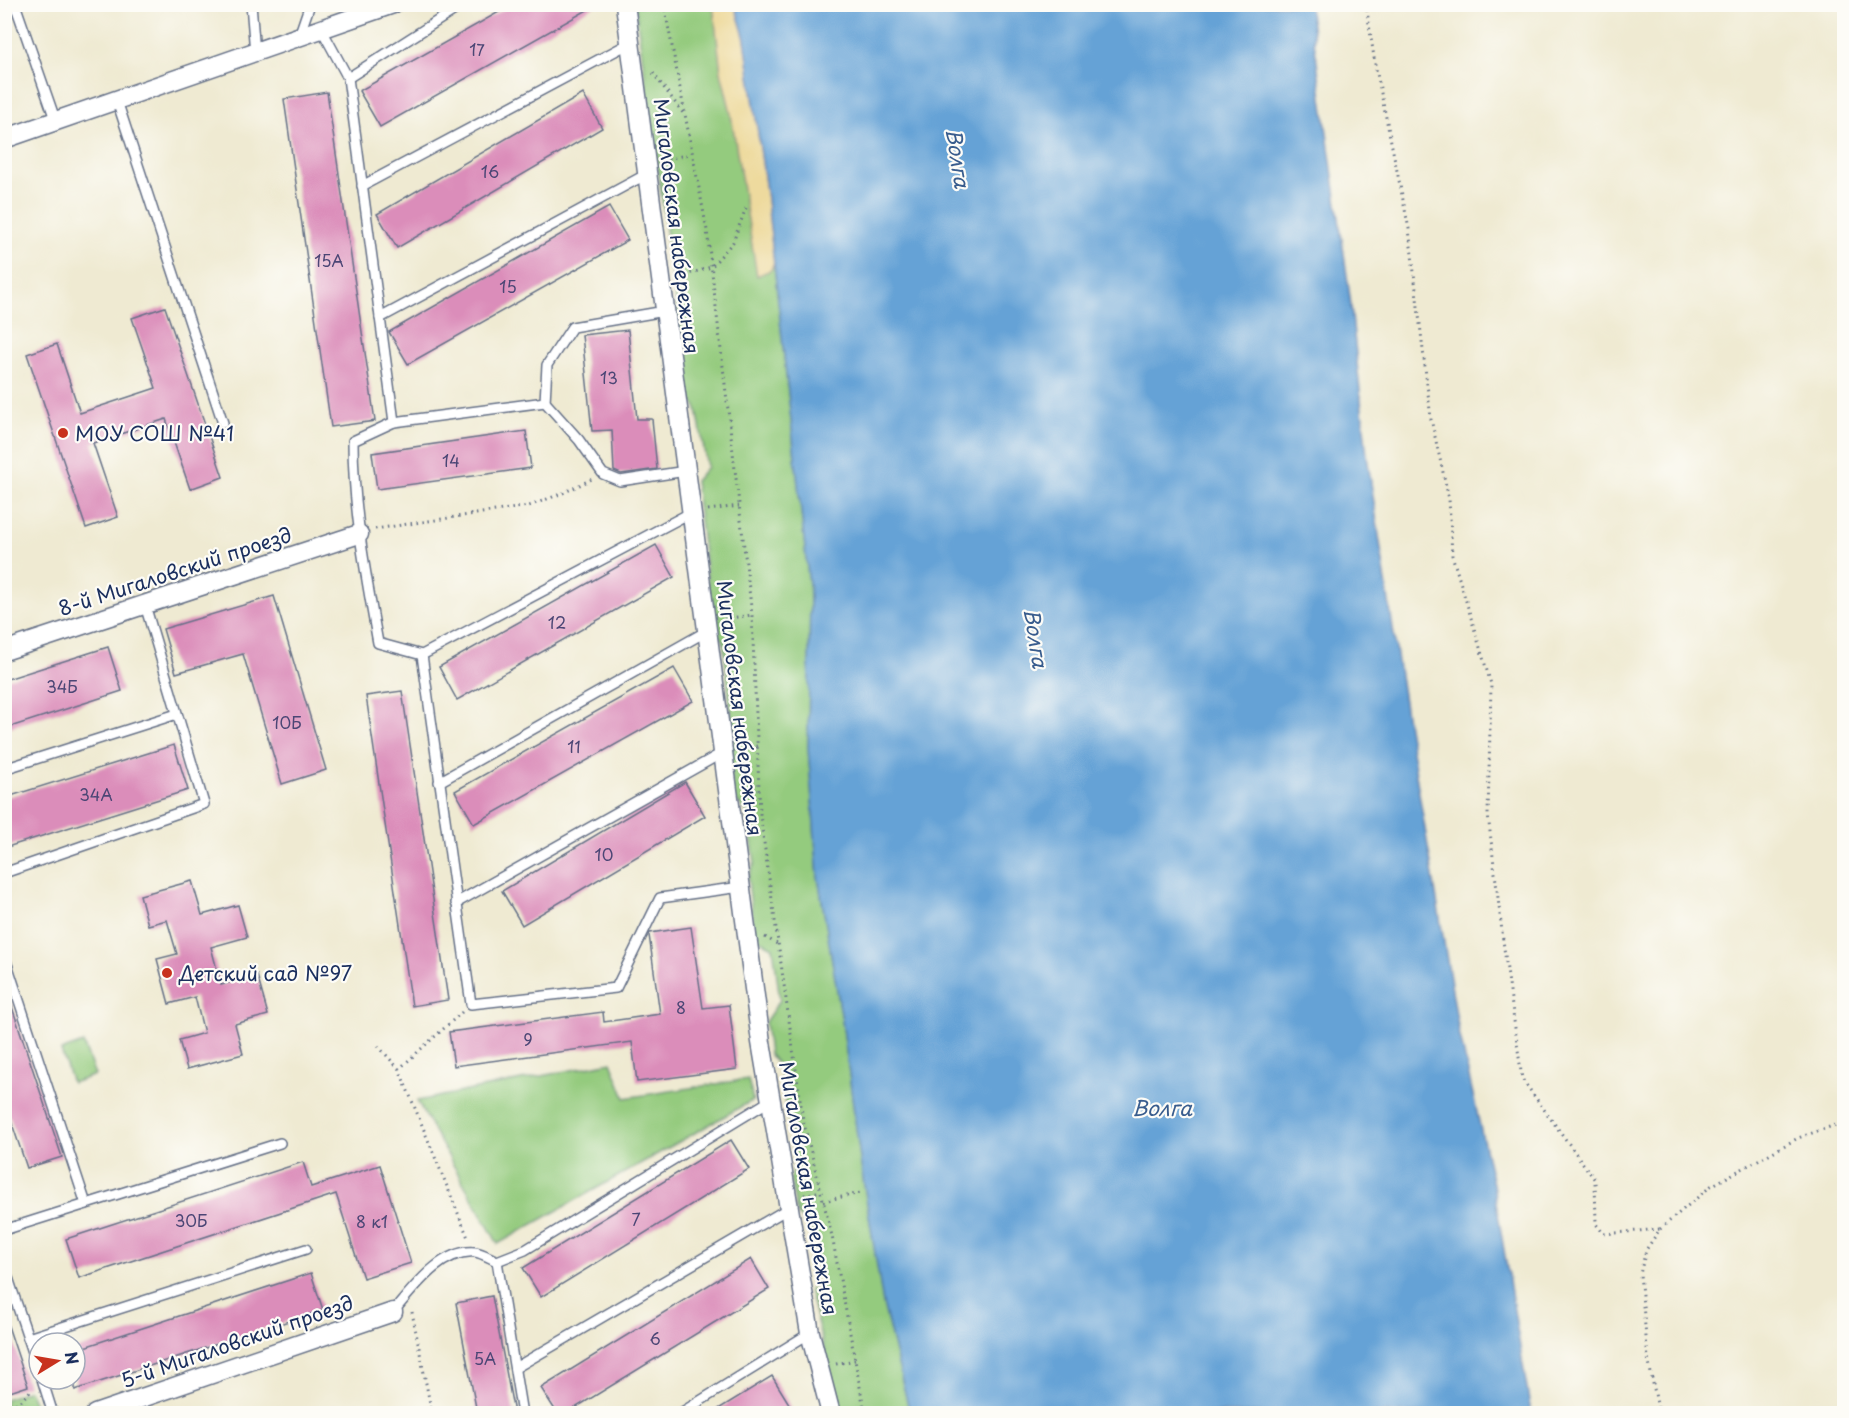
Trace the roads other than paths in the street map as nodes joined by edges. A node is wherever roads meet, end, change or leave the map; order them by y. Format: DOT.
graph roads {
  1 [pos="15,4"];
  2 [pos="251,4"];
  3 [pos="310,4"];
  4 [pos="393,4"];
  5 [pos="464,4"];
  6 [pos="625,4"];
  7 [pos="322,30"];
  8 [pos="299,39"];
  9 [pos="630,43"];
  10 [pos="255,54"];
  11 [pos="348,78"];
  12 [pos="117,101"];
  13 [pos="56,122"];
  14 [pos="4,140"];
  15 [pos="647,168"];
  16 [pos="362,186"];
  17 [pos="665,311"];
  18 [pos="380,318"];
  19 [pos="545,402"];
  20 [pos="394,422"];
  21 [pos="223,423"];
  22 [pos="686,471"];
  23 [pos="692,512"];
  24 [pos="359,534"];
  25 [pos="145,605"];
  26 [pos="707,631"];
  27 [pos="4,651"];
  28 [pos="422,655"];
  29 [pos="177,714"];
  30 [pos="722,753"];
  31 [pos="4,769"];
  32 [pos="439,782"];
  33 [pos="4,873"];
  34 [pos="741,887"];
  35 [pos="456,903"];
  36 [pos="4,955"];
  37 [pos="771,1100"];
  38 [pos="280,1143"];
  39 [pos="86,1204"];
  40 [pos="789,1208"];
  41 [pos="4,1230"];
  42 [pos="306,1249"];
  43 [pos="497,1261"];
  44 [pos="4,1266"];
  45 [pos="393,1312"];
  46 [pos="50,1331"];
  47 [pos="810,1333"];
  48 [pos="27,1335"];
  49 [pos="514,1368"];
  50 [pos="46,1391"];
  51 [pos="53,1413"];
  52 [pos="95,1413"];
  53 [pos="522,1413"];
  54 [pos="679,1413"];
  55 [pos="831,1413"];
  1 -- 13 [label="lane"];
  2 -- 10 [label="lane"];
  3 -- 8 [label="lane"];
  4 -- 7 [label="street"];
  5 -- 11 [label="lane"];
  6 -- 9 [label="street, Мигаловская набережная"];
  7 -- 8 [label="street"];
  7 -- 11 [label="lane"];
  8 -- 10 [label="street"];
  9 -- 15 [label="street, Мигаловская набережная"];
  9 -- 16 [label="lane"];
  10 -- 12 [label="street"];
  11 -- 16 [label="lane"];
  12 -- 13 [label="street"];
  12 -- 21 [label="lane"];
  13 -- 14 [label="street"];
  15 -- 17 [label="street, Мигаловская набережная"];
  15 -- 18 [label="lane"];
  16 -- 18 [label="lane"];
  17 -- 19 [label="lane"];
  17 -- 22 [label="street, Мигаловская набережная"];
  18 -- 20 [label="lane"];
  19 -- 20 [label="lane"];
  19 -- 22 [label="lane"];
  20 -- 24 [label="lane"];
  22 -- 23 [label="street, Мигаловская набережная"];
  23 -- 26 [label="street, Мигаловская набережная"];
  23 -- 28 [label="lane"];
  24 -- 25 [label="street, 8-й Мигаловский проезд"];
  24 -- 28 [label="lane"];
  25 -- 27 [label="street, 8-й Мигаловский проезд"];
  25 -- 29 [label="lane"];
  26 -- 30 [label="street, Мигаловская набережная"];
  26 -- 32 [label="lane"];
  28 -- 32 [label="lane"];
  29 -- 31 [label="lane"];
  29 -- 33 [label="lane"];
  30 -- 34 [label="street, Мигаловская набережная"];
  30 -- 35 [label="lane"];
  32 -- 35 [label="lane"];
  34 -- 35 [label="lane"];
  34 -- 37 [label="street, Мигаловская набережная"];
  36 -- 39 [label="lane"];
  37 -- 40 [label="street, Мигаловская набережная"];
  37 -- 43 [label="lane"];
  38 -- 39 [label="lane"];
  39 -- 41 [label="lane"];
  40 -- 47 [label="street, Мигаловская набережная"];
  40 -- 49 [label="lane"];
  42 -- 46 [label="lane"];
  43 -- 45 [label="lane"];
  43 -- 49 [label="lane"];
  44 -- 48 [label="lane"];
  45 -- 52 [label="street, 5-й Мигаловский проезд"];
  47 -- 54 [label="lane"];
  47 -- 55 [label="street, Мигаловская набережная"];
  49 -- 53 [label="lane"];
  50 -- 51 [label="lane"];
}
